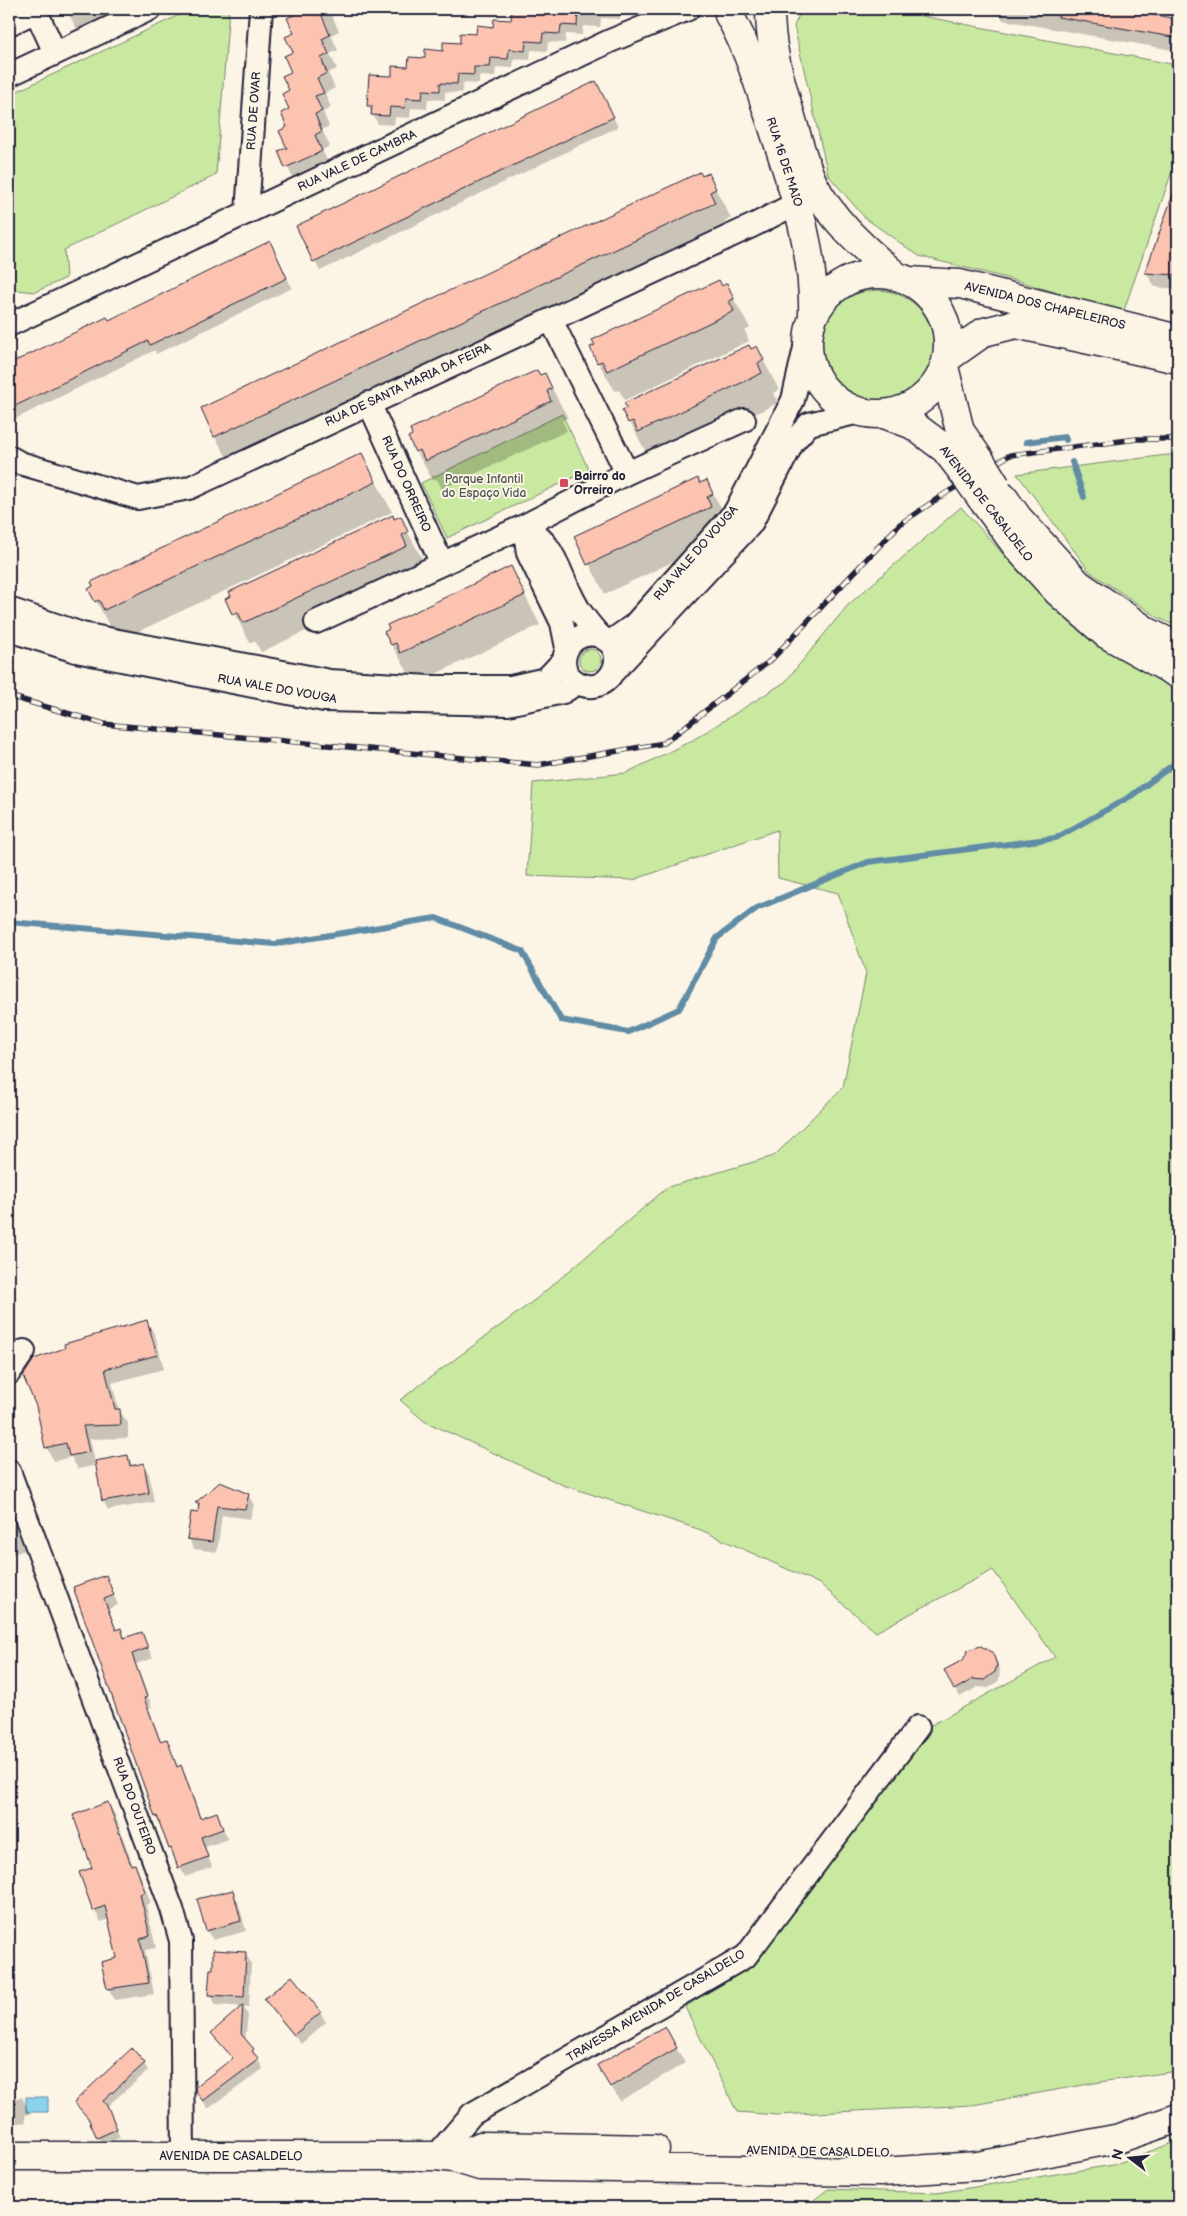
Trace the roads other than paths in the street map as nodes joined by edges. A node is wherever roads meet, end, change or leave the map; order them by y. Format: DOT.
graph roads {
  1 [pos="261,9"];
  2 [pos="688,9"];
  3 [pos="771,9"];
  4 [pos="141,11"];
  5 [pos="724,12"];
  6 [pos="9,24"];
  7 [pos="55,53"];
  8 [pos="9,75"];
  9 [pos="797,203"];
  10 [pos="247,212"];
  11 [pos="903,278"];
  12 [pos="15,317"];
  13 [pos="551,320"];
  14 [pos="810,327"];
  15 [pos="1178,339"];
  16 [pos="1178,359"];
  17 [pos="946,362"];
  18 [pos="370,403"];
  19 [pos="871,413"];
  20 [pos="744,420"];
  21 [pos="9,457"];
  22 [pos="971,466"];
  23 [pos="627,473"];
  24 [pos="989,493"];
  25 [pos="524,526"];
  26 [pos="442,564"];
  27 [pos="9,609"];
  28 [pos="316,622"];
  29 [pos="9,630"];
  30 [pos="605,639"];
  31 [pos="1178,647"];
  32 [pos="566,654"];
  33 [pos="614,671"];
  34 [pos="1178,674"];
  35 [pos="577,682"];
  36 [pos="24,1351"];
  37 [pos="9,1373"];
  38 [pos="9,1471"];
  39 [pos="918,1727"];
  40 [pos="1178,2101"];
  41 [pos="1178,2118"];
  42 [pos="9,2156"];
  43 [pos="183,2156"];
  44 [pos="445,2157"];
  1 -- 10 [label="street, RUA DE OVAR"];
  2 -- 10 [label="street, RUA VALE DE CAMBRA"];
  3 -- 5 [label="street, RUA 16 DE MAIO"];
  3 -- 11 [label="street, RUA 16 DE MAIO"];
  4 -- 7 [label="street"];
  5 -- 9 [label="street, RUA 16 DE MAIO"];
  6 -- 7 [label="street"];
  7 -- 8 [label="street"];
  9 -- 13 [label="street, RUA DE SANTA MARIA DA FEIRA"];
  9 -- 14 [label="street, RUA 16 DE MAIO"];
  10 -- 12 [label="street, RUA VALE DE CAMBRA"];
  11 -- 14 [label="street, RUA VALE DO VOUGA"];
  11 -- 15 [label="street, AVENIDA DOS CHAPELEIROS"];
  11 -- 17 [label="street"];
  13 -- 18 [label="street, RUA DE SANTA MARIA DA FEIRA"];
  13 -- 23 [label="street"];
  14 -- 19 [label="street"];
  14 -- 30 [label="street, RUA VALE DO VOUGA"];
  16 -- 17 [label="street, AVENIDA DOS CHAPELEIROS"];
  17 -- 19 [label="street, RUA VALE DO VOUGA"];
  17 -- 22 [label="street, AVENIDA DE CASALDELO"];
  18 -- 21 [label="street, RUA DE SANTA MARIA DA FEIRA"];
  18 -- 26 [label="street, RUA DO ORREIRO"];
  19 -- 22 [label="street, AVENIDA DE CASALDELO"];
  19 -- 33 [label="street, RUA VALE DO VOUGA"];
  20 -- 23 [label="street"];
  22 -- 24 [label="street, AVENIDA DE CASALDELO, bridge"];
  23 -- 25 [label="street"];
  24 -- 31 [label="street, AVENIDA DE CASALDELO"];
  24 -- 34 [label="street, AVENIDA DE CASALDELO"];
  25 -- 26 [label="street"];
  25 -- 30 [label="street"];
  25 -- 32 [label="street"];
  26 -- 28 [label="street"];
  27 -- 32 [label="street, RUA VALE DO VOUGA"];
  29 -- 35 [label="street, RUA VALE DO VOUGA"];
  30 -- 32 [label="street, RUA VALE DO VOUGA"];
  30 -- 33 [label="street"];
  32 -- 35 [label="street"];
  33 -- 35 [label="street, RUA VALE DO VOUGA"];
  36 -- 37 [label="street"];
  38 -- 43 [label="street, RUA DO OUTEIRO"];
  39 -- 44 [label="street, TRAVESSA AVENIDA DE CASALDELO"];
  40 -- 44 [label="street, AVENIDA DE CASALDELO"];
  41 -- 44 [label="street, AVENIDA DE CASALDELO"];
  42 -- 43 [label="street, AVENIDA DE CASALDELO"];
  43 -- 44 [label="street, AVENIDA DE CASALDELO"];
}
